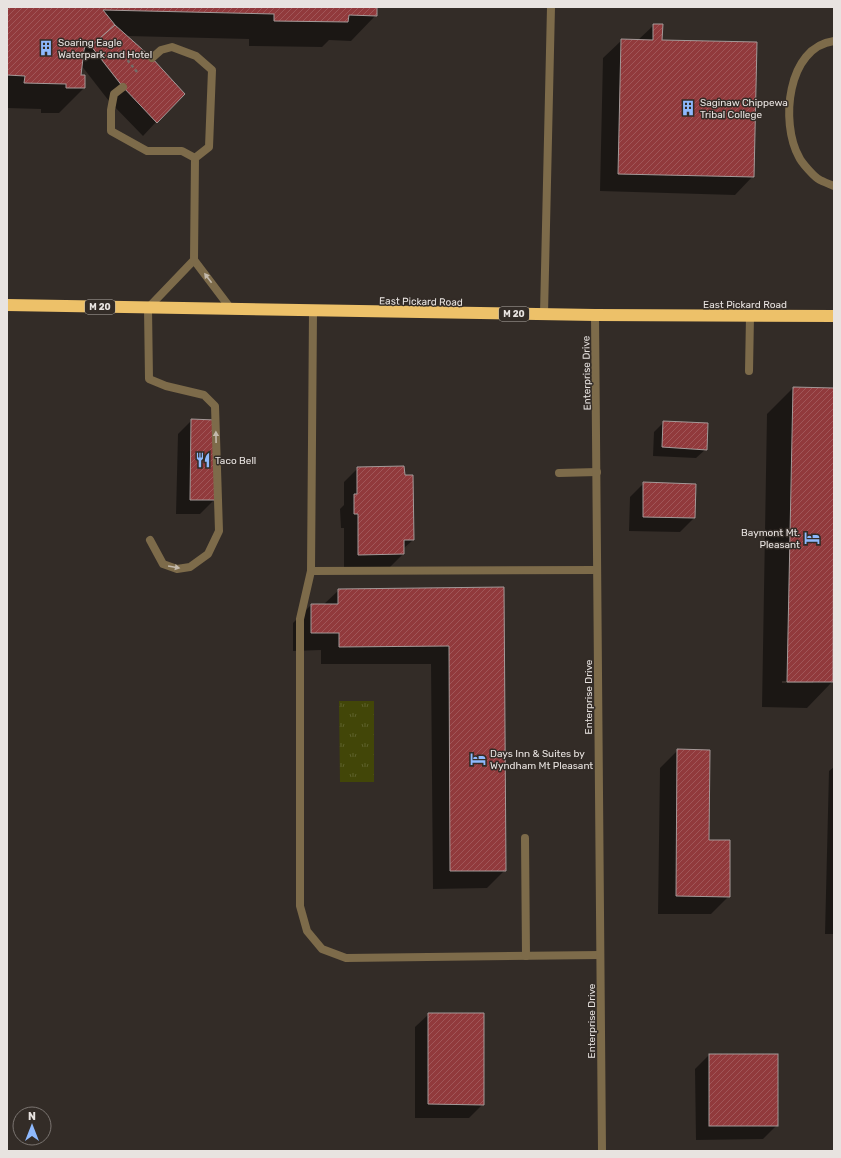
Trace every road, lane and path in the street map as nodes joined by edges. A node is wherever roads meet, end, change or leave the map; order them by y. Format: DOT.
graph roads {
  1 [pos="551,7"];
  2 [pos="834,41"];
  3 [pos="120,51"];
  4 [pos="152,58"];
  5 [pos="137,72"];
  6 [pos="123,87"];
  7 [pos="195,158"];
  8 [pos="834,186"];
  9 [pos="194,260"];
  10 [pos="7,305"];
  11 [pos="148,308"];
  12 [pos="231,309"];
  13 [pos="313,311"];
  14 [pos="544,314"];
  15 [pos="595,315"];
  16 [pos="750,316"];
  17 [pos="834,316"];
  18 [pos="749,371"];
  19 [pos="597,472"];
  20 [pos="559,473"];
  21 [pos="150,540"];
  22 [pos="597,570"];
  23 [pos="311,571"];
  24 [pos="525,838"];
  25 [pos="600,955"];
  26 [pos="526,956"];
  27 [pos="602,1151"];
  1 -- 14 [label="street"];
  2 -- 8 [label="street"];
  3 -- 5 [label="path"];
  4 -- 7 [label="street"];
  6 -- 7 [label="street"];
  7 -- 9 [label="street"];
  9 -- 11 [label="street"];
  12 -- 9 [label="street, one-way"];
  10 -- 11 [label="highway, East Pickard Road / M 20"];
  11 -- 12 [label="highway, East Pickard Road / M 20"];
  21 -- 11 [label="street, one-way"];
  12 -- 13 [label="highway, East Pickard Road / M 20"];
  13 -- 14 [label="highway, East Pickard Road / M 20"];
  13 -- 23 [label="street"];
  14 -- 15 [label="highway, East Pickard Road / M 20"];
  15 -- 16 [label="highway, East Pickard Road / M 20"];
  15 -- 19 [label="street, Enterprise Drive"];
  16 -- 17 [label="highway, East Pickard Road / M 20"];
  16 -- 18 [label="street"];
  19 -- 20 [label="street"];
  19 -- 22 [label="street, Enterprise Drive"];
  22 -- 23 [label="street"];
  22 -- 25 [label="street, Enterprise Drive"];
  23 -- 26 [label="street"];
  24 -- 26 [label="street"];
  25 -- 26 [label="street"];
  25 -- 27 [label="street, Enterprise Drive"];
}
